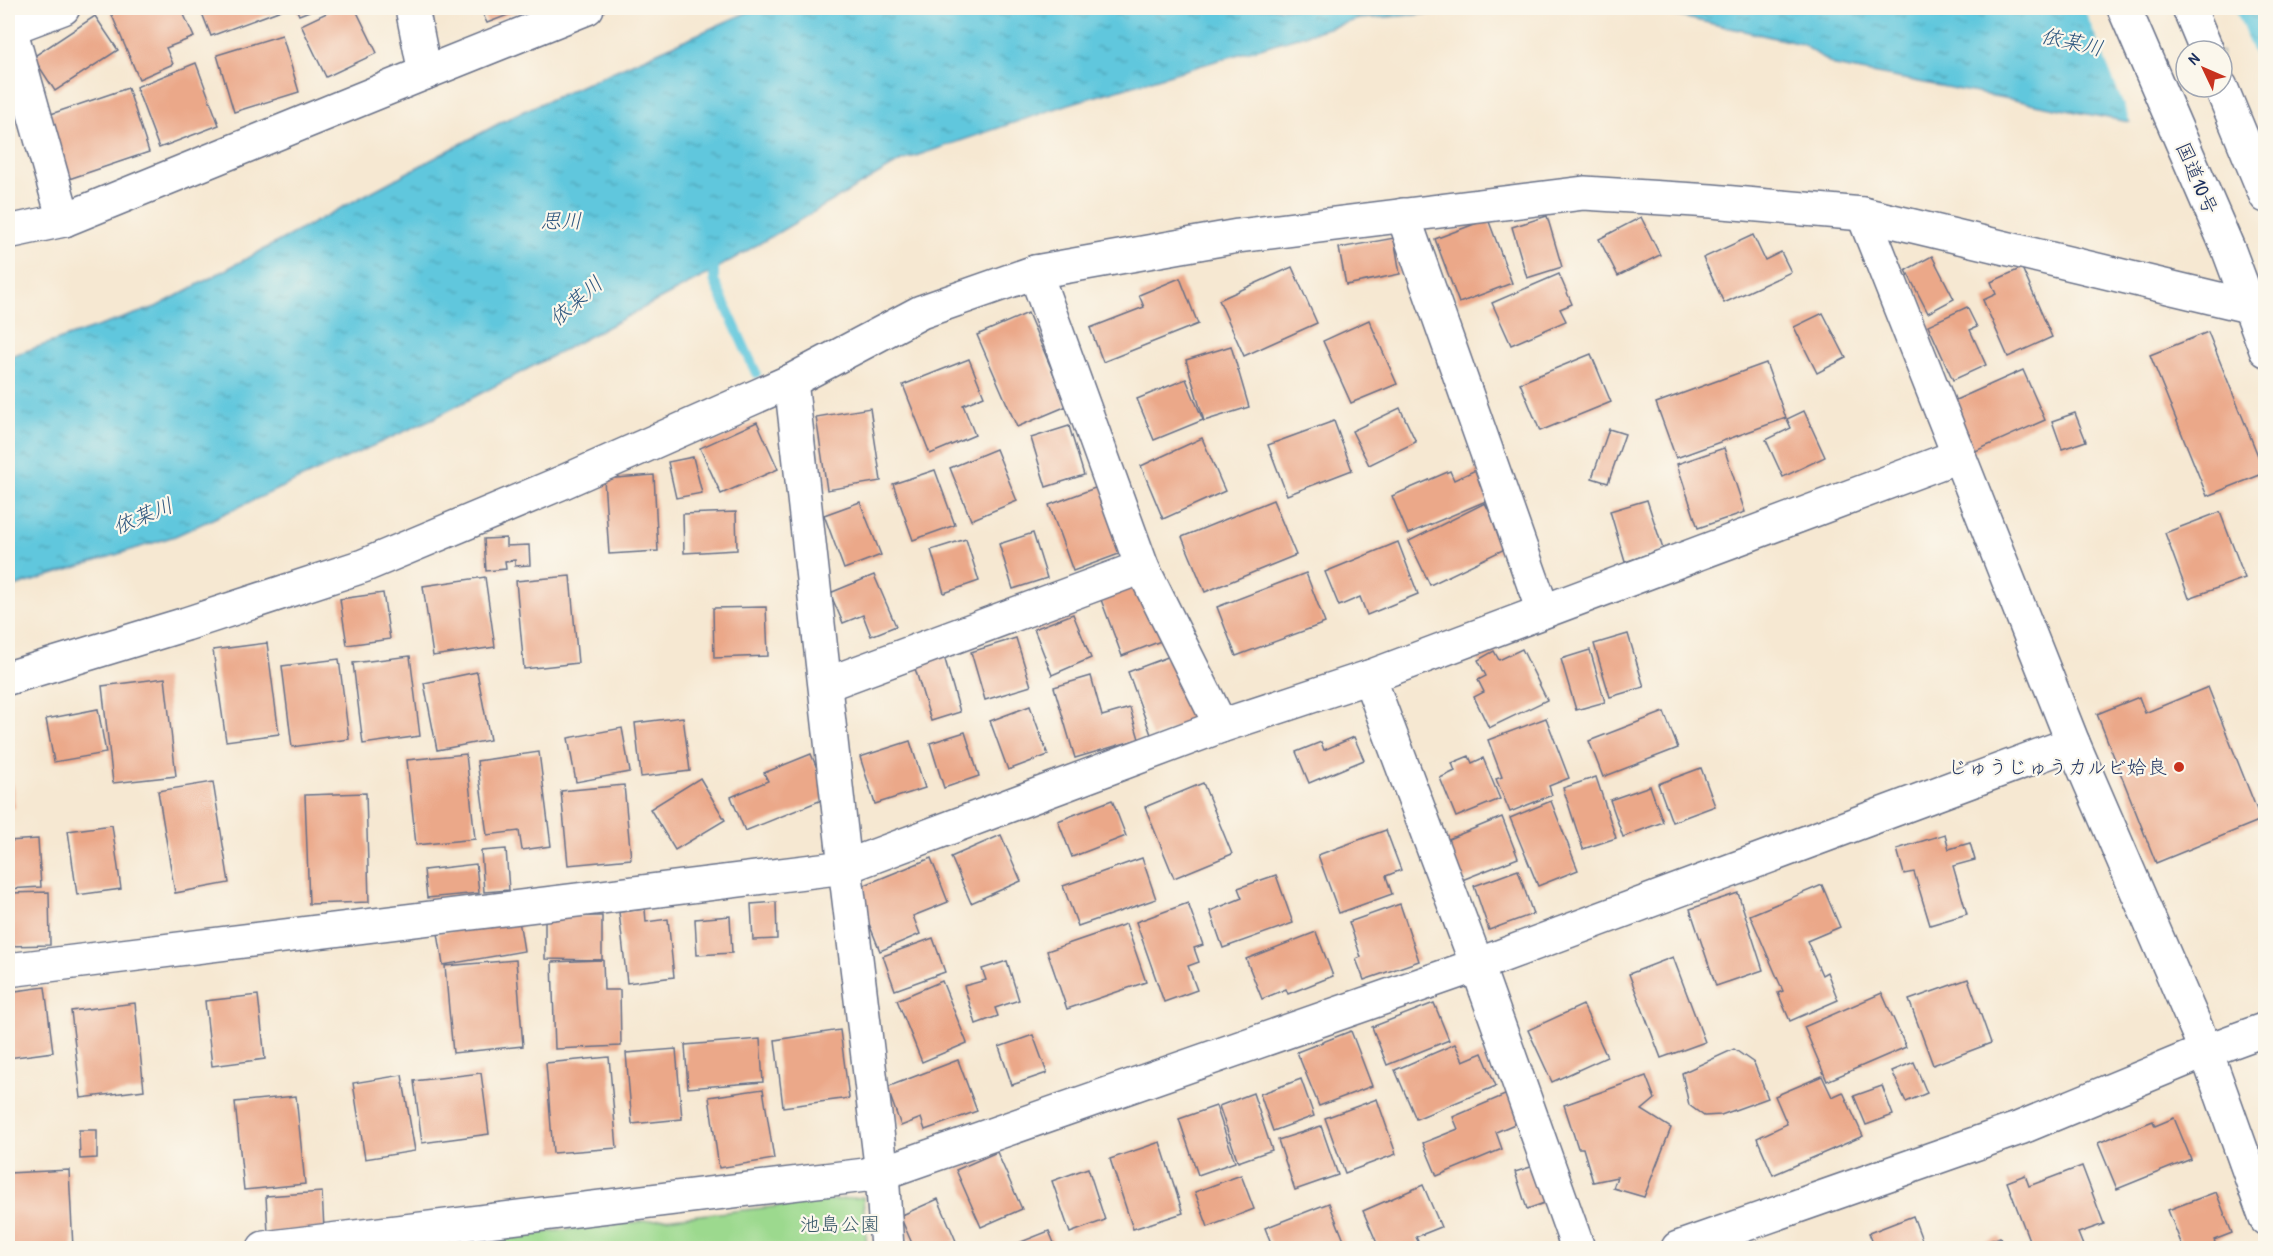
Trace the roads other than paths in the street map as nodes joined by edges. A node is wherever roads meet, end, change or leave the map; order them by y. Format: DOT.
graph roads {
  1 [pos="63,8"];
  2 [pos="412,8"];
  3 [pos="587,8"];
  4 [pos="2124,8"];
  5 [pos="2189,8"];
  6 [pos="9,24"];
  7 [pos="2202,39"];
  8 [pos="425,74"];
  9 [pos="2226,99"];
  10 [pos="2265,196"];
  11 [pos="1863,214"];
  12 [pos="1403,215"];
  13 [pos="64,219"];
  14 [pos="8,232"];
  15 [pos="1035,272"];
  16 [pos="2248,306"];
  17 [pos="2265,350"];
  18 [pos="791,381"];
  19 [pos="1958,456"];
  20 [pos="1142,567"];
  21 [pos="1543,611"];
  22 [pos="1370,677"];
  23 [pos="8,678"];
  24 [pos="826,684"];
  25 [pos="1221,726"];
  26 [pos="2073,743"];
  27 [pos="845,867"];
  28 [pos="1477,965"];
  29 [pos="8,970"];
  30 [pos="2265,1029"];
  31 [pos="2206,1051"];
  32 [pos="882,1173"];
  33 [pos="2265,1218"];
  34 [pos="264,1248"];
  35 [pos="887,1248"];
  36 [pos="1578,1248"];
  37 [pos="1678,1248"];
  1 -- 6 [label="main road"];
  2 -- 8 [label="main road"];
  3 -- 8 [label="main road"];
  4 -- 16 [label="main road, 国道10号"];
  5 -- 7 [label="main road"];
  6 -- 13 [label="main road"];
  8 -- 13 [label="main road"];
  9 -- 10 [label="main road"];
  11 -- 12 [label="main road"];
  11 -- 16 [label="main road"];
  11 -- 19 [label="main road"];
  12 -- 15 [label="main road"];
  12 -- 21 [label="main road"];
  13 -- 14 [label="main road"];
  15 -- 18 [label="main road"];
  15 -- 20 [label="main road"];
  16 -- 17 [label="main road, 国道10号"];
  18 -- 23 [label="main road"];
  18 -- 24 [label="main road"];
  19 -- 21 [label="main road"];
  19 -- 26 [label="main road"];
  20 -- 24 [label="main road"];
  20 -- 25 [label="main road"];
  21 -- 22 [label="main road"];
  22 -- 25 [label="main road"];
  22 -- 28 [label="main road"];
  24 -- 27 [label="main road"];
  25 -- 27 [label="main road"];
  26 -- 28 [label="main road"];
  26 -- 31 [label="main road"];
  27 -- 29 [label="main road"];
  27 -- 32 [label="main road"];
  28 -- 32 [label="main road"];
  28 -- 36 [label="main road"];
  30 -- 31 [label="main road"];
  31 -- 33 [label="main road"];
  31 -- 37 [label="main road"];
  32 -- 34 [label="main road"];
  32 -- 35 [label="main road"];
}
